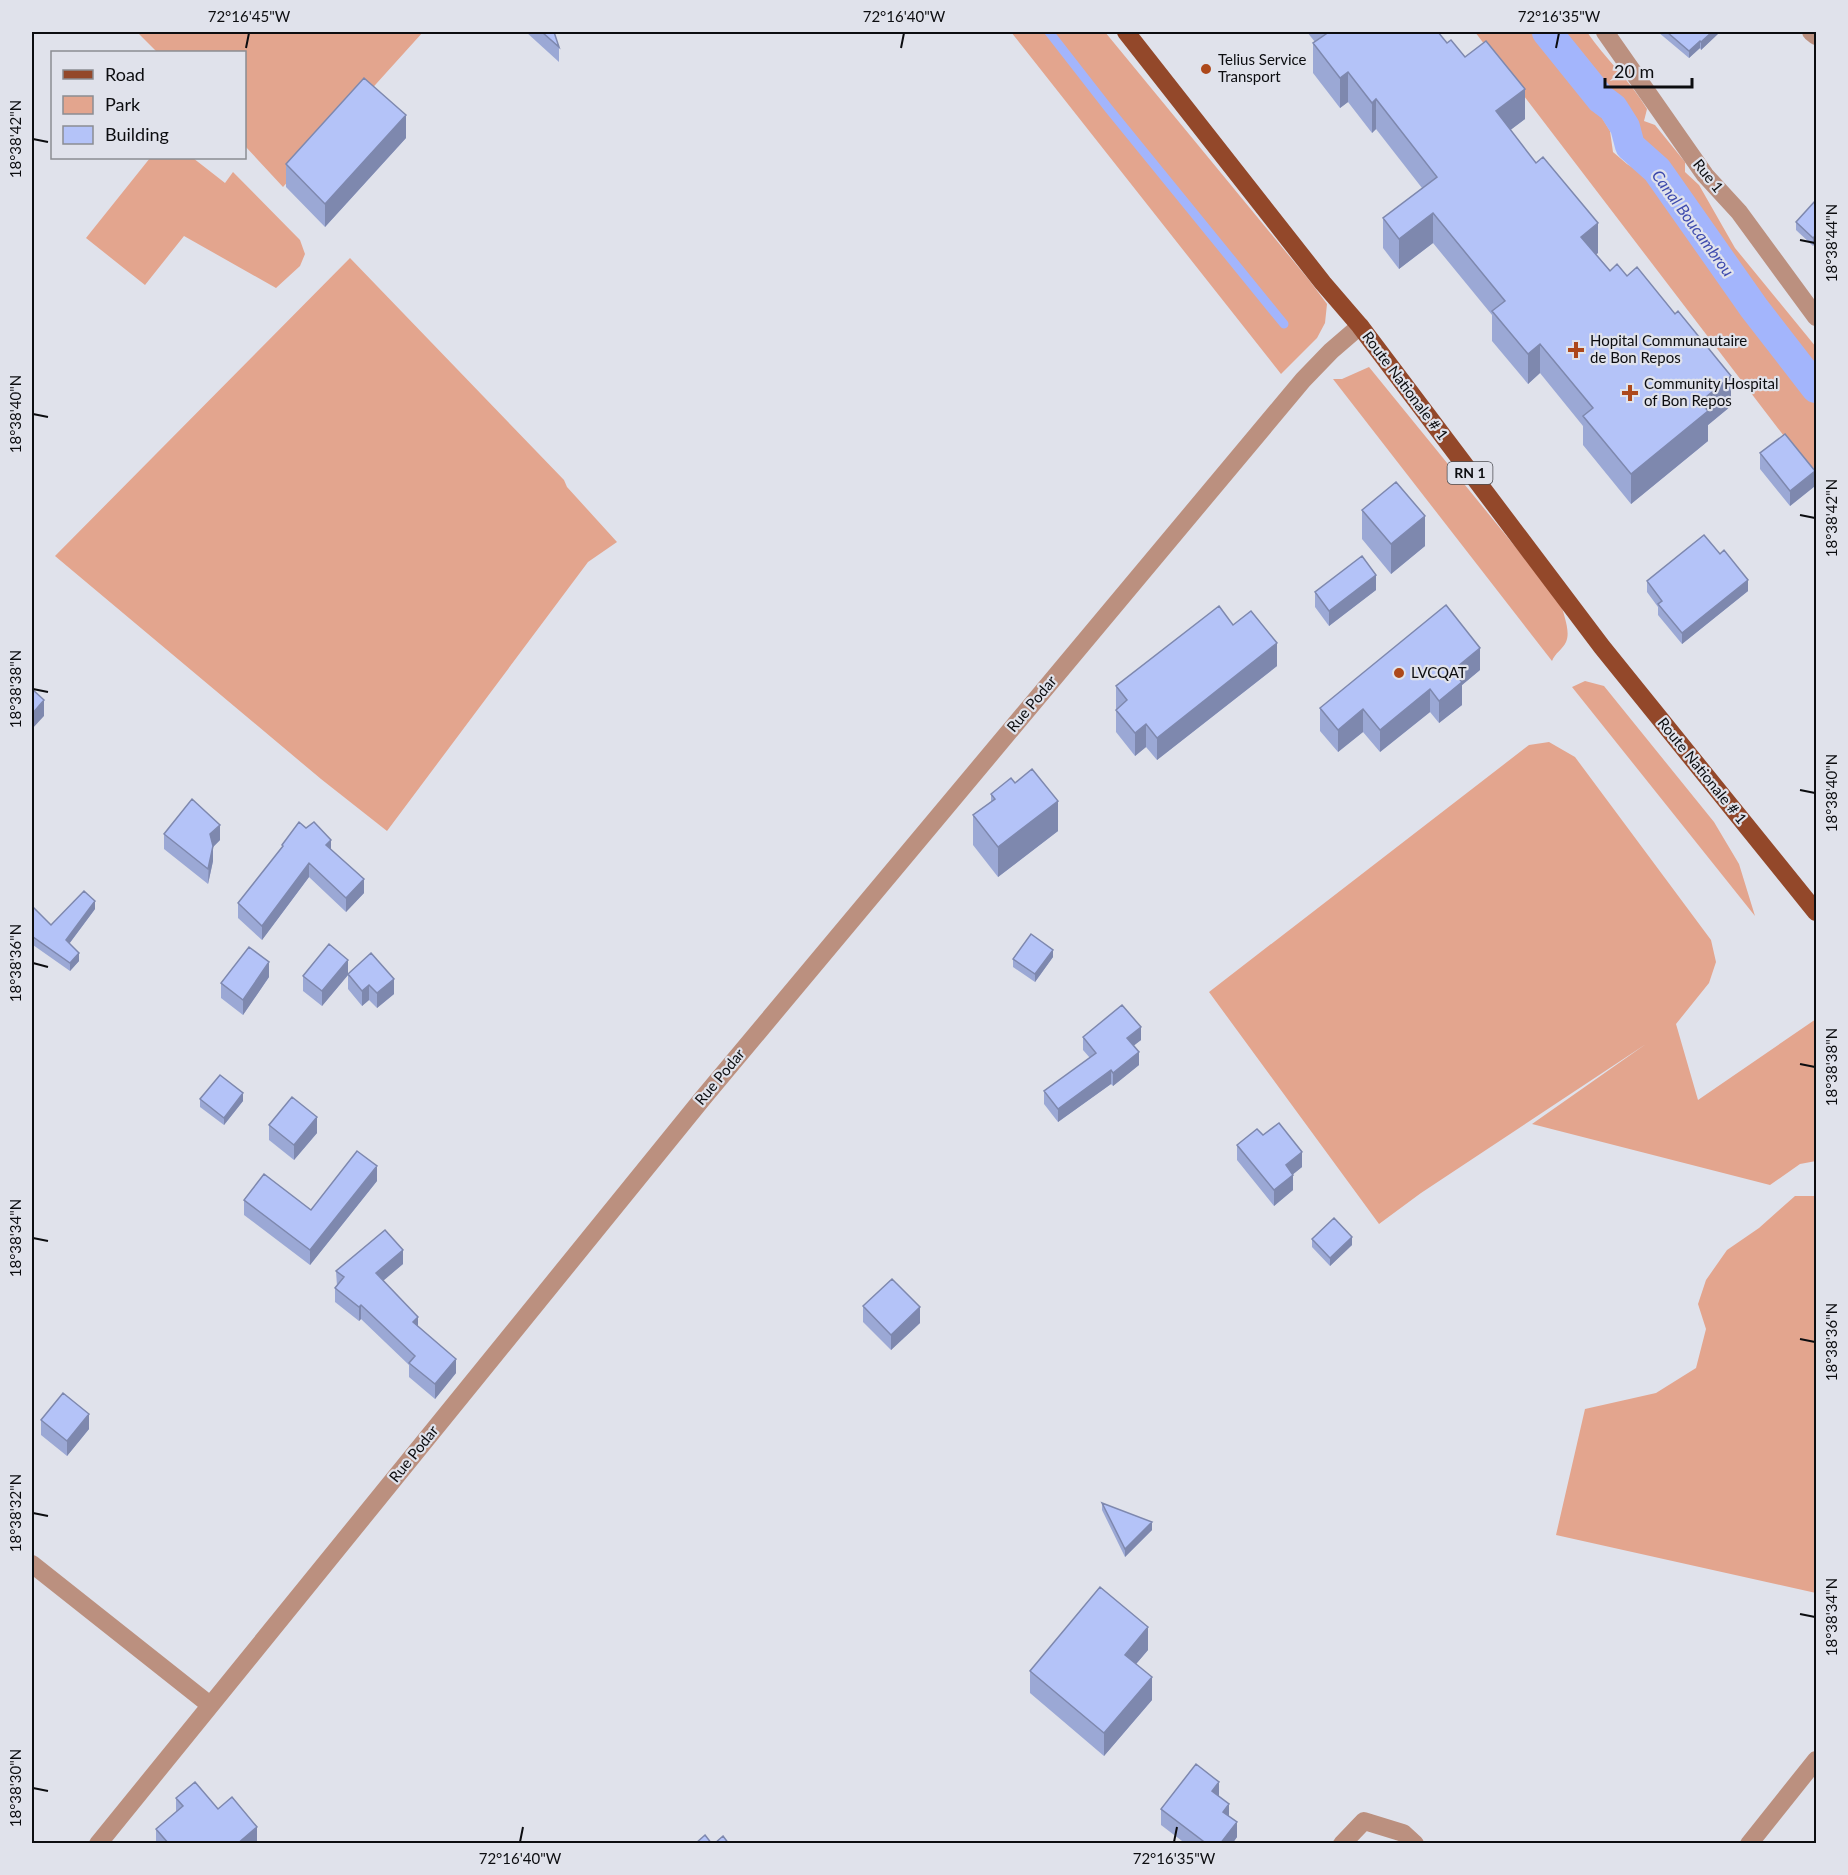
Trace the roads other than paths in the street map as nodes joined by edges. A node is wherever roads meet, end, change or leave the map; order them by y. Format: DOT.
graph roads {
  1 [pos="1126,32"];
  2 [pos="1605,32"];
  3 [pos="1811,32"];
  4 [pos="1816,36"];
  5 [pos="1816,317"];
  6 [pos="1360,326"];
  7 [pos="1816,912"];
  8 [pos="32,1564"];
  9 [pos="210,1705"];
  10 [pos="1816,1760"];
  11 [pos="98,1844"];
  12 [pos="1342,1844"];
  13 [pos="1415,1844"];
  14 [pos="1749,1844"];
  1 -- 6 [label="main road, Route Nationale # 1 / RN 1"];
  2 -- 5 [label="street, Rue 1"];
  3 -- 4 [label="street"];
  6 -- 7 [label="main road, Route Nationale # 1 / RN 1"];
  6 -- 9 [label="street, Rue Podar"];
  8 -- 9 [label="street"];
  9 -- 11 [label="street, Rue Podar"];
  10 -- 14 [label="street"];
  12 -- 13 [label="street"];
}
